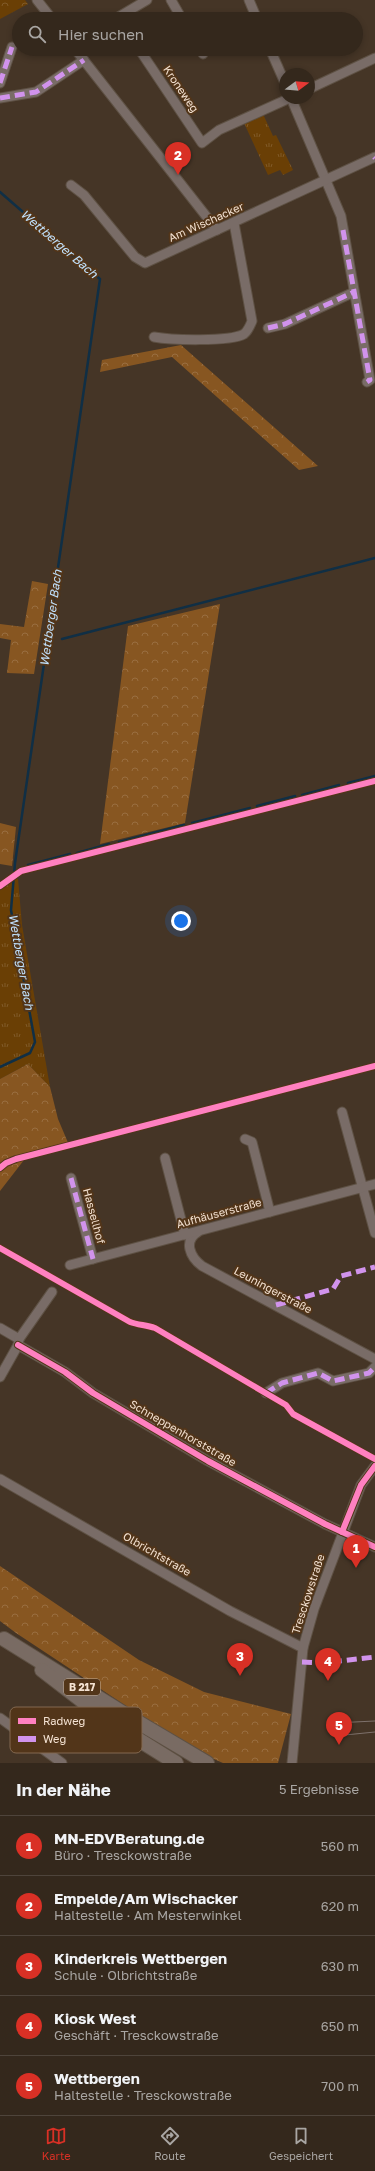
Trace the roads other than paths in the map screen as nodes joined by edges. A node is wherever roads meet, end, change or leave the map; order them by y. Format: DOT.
graph roads {
  1 [pos="37,0"];
  2 [pos="147,0"];
  3 [pos="171,0"];
  4 [pos="249,0"];
  5 [pos="46,12"];
  6 [pos="128,12"];
  7 [pos="178,12"];
  8 [pos="254,12"];
  9 [pos="12,47"];
  10 [pos="81,56"];
  11 [pos="145,56"];
  12 [pos="273,56"];
  13 [pos="375,58"];
  14 [pos="84,60"];
  15 [pos="279,69"];
  16 [pos="0,83"];
  17 [pos="315,86"];
  18 [pos="0,98"];
  19 [pos="279,103"];
  20 [pos="294,104"];
  21 [pos="375,157"];
  22 [pos="326,179"];
  23 [pos="70,185"];
  24 [pos="234,223"];
  25 [pos="218,230"];
  26 [pos="354,292"];
  27 [pos="268,328"];
  28 [pos="154,338"];
  29 [pos="367,382"];
  30 [pos="342,1112"];
  31 [pos="245,1139"];
  32 [pos="165,1158"];
  33 [pos="71,1178"];
  34 [pos="375,1184"];
  35 [pos="362,1187"];
  36 [pos="270,1212"];
  37 [pos="202,1230"];
  38 [pos="375,1233"];
  39 [pos="185,1235"];
  40 [pos="93,1259"];
  41 [pos="70,1265"];
  42 [pos="52,1292"];
  43 [pos="0,1328"];
  44 [pos="19,1342"];
  45 [pos="375,1359"];
  46 [pos="375,1367"];
  47 [pos="0,1377"];
  48 [pos="266,1393"];
  49 [pos="375,1466"];
  50 [pos="0,1479"];
  51 [pos="342,1532"];
  52 [pos="375,1547"];
  53 [pos="2,1637"];
  54 [pos="303,1648"];
  55 [pos="89,1707"];
  56 [pos="112,1707"];
  57 [pos="0,1718"];
  58 [pos="10,1725"];
  59 [pos="142,1725"];
  60 [pos="142,1742"];
  61 [pos="48,1753"];
  62 [pos="62,1763"];
  63 [pos="176,1763"];
  64 [pos="207,1763"];
  65 [pos="292,1763"];
  1 -- 5 [label="street"];
  2 -- 6 [label="street"];
  3 -- 7 [label="street"];
  4 -- 8 [label="street"];
  9 -- 16 [label="street"];
  10 -- 14 [label="street"];
  11 -- 19 [label="street, Kroneweg"];
  12 -- 15 [label="street"];
  13 -- 17 [label="street"];
  14 -- 18 [label="street"];
  14 -- 25 [label="street"];
  20 -- 22 [label="street"];
  21 -- 22 [label="street, Am Wischacker"];
  22 -- 24 [label="street, Am Wischacker"];
  22 -- 26 [label="street"];
  23 -- 25 [label="street, Am Wischacker"];
  24 -- 25 [label="street, Am Wischacker"];
  24 -- 28 [label="street"];
  26 -- 27 [label="street"];
  26 -- 29 [label="street"];
  30 -- 35 [label="street"];
  31 -- 36 [label="street"];
  32 -- 39 [label="street"];
  33 -- 40 [label="street, Hassellhof"];
  34 -- 35 [label="street, Aufhäuserstraße"];
  35 -- 36 [label="street, Aufhäuserstraße"];
  35 -- 38 [label="street"];
  36 -- 37 [label="street, Aufhäuserstraße"];
  37 -- 39 [label="street, Aufhäuserstraße"];
  37 -- 45 [label="street, Leuningerstraße"];
  39 -- 40 [label="street, Aufhäuserstraße"];
  40 -- 41 [label="street, Aufhäuserstraße"];
  42 -- 44 [label="street"];
  43 -- 44 [label="street, Schneppenhorststraße"];
  44 -- 47 [label="street"];
  44 -- 51 [label="street, Schneppenhorststraße"];
  46 -- 48 [label="street"];
  49 -- 51 [label="street, Tresckowstraße"];
  50 -- 54 [label="street, Olbrichtstraße"];
  51 -- 52 [label="street, Schneppenhorststraße"];
  51 -- 54 [label="street, Tresckowstraße"];
  53 -- 55 [label="main road, B 217"];
  53 -- 56 [label="main road, B 217"];
  54 -- 65 [label="street, Tresckowstraße"];
  57 -- 58 [label="street"];
  59 -- 64 [label="main road, B 217"];
  60 -- 63 [label="main road, B 217"];
  61 -- 62 [label="street"];
}
